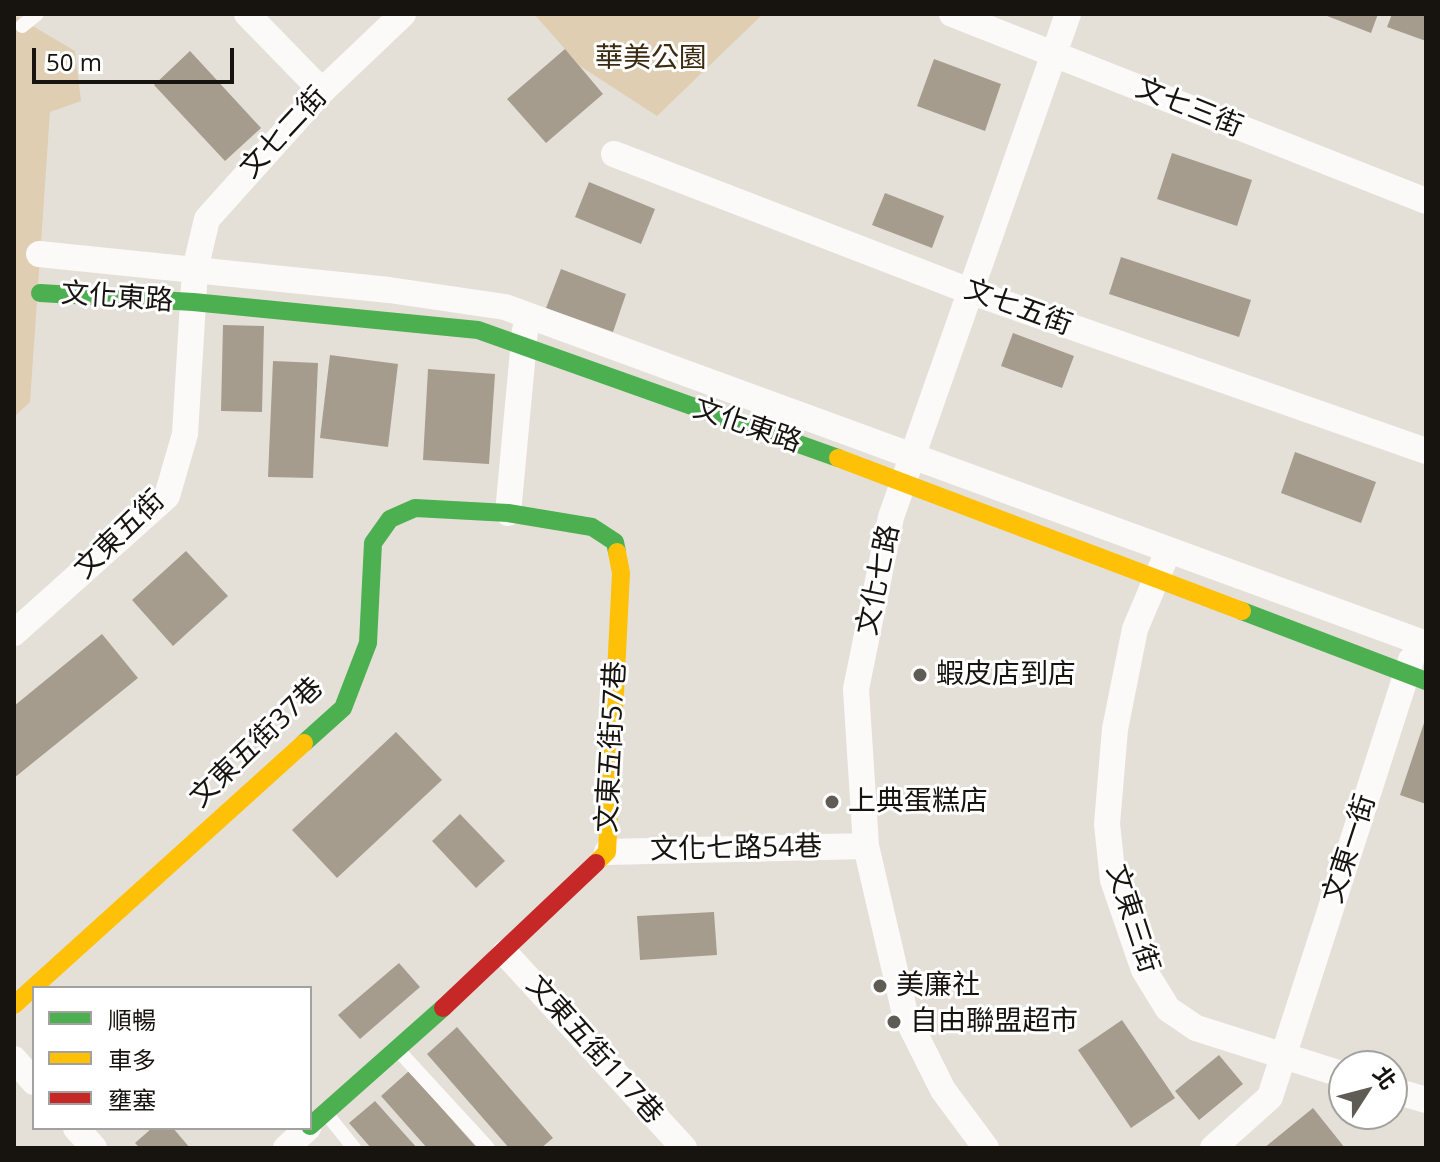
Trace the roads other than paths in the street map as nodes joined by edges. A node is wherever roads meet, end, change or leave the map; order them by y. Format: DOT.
graph roads {
  1 [pos="37,14"];
  2 [pos="247,14"];
  3 [pos="403,14"];
  4 [pos="952,14"];
  5 [pos="1068,14"];
  6 [pos="22,26"];
  7 [pos="1054,55"];
  8 [pos="322,91"];
  9 [pos="614,154"];
  10 [pos="1426,201"];
  11 [pos="39,254"];
  12 [pos="195,270"];
  13 [pos="972,292"];
  14 [pos="40,293"];
  15 [pos="193,302"];
  16 [pos="527,315"];
  17 [pos="523,346"];
  18 [pos="1426,451"];
  19 [pos="908,470"];
  20 [pos="508,513"];
  21 [pos="1168,549"];
  22 [pos="1159,576"];
  23 [pos="14,633"];
  24 [pos="1421,643"];
  25 [pos="1416,678"];
  26 [pos="866,846"];
  27 [pos="607,852"];
  28 [pos="505,953"];
  29 [pos="35,986"];
  30 [pos="32,989"];
  31 [pos="14,1005"];
  32 [pos="397,1049"];
  33 [pos="1284,1057"];
  34 [pos="14,1059"];
  35 [pos="1328,1070"];
  36 [pos="32,1080"];
  37 [pos="314,1122"];
  38 [pos="78,1130"];
  39 [pos="305,1130"];
  40 [pos="94,1148"];
  41 [pos="286,1148"];
  42 [pos="354,1148"];
  43 [pos="488,1148"];
  44 [pos="684,1148"];
  45 [pos="986,1148"];
  46 [pos="1213,1148"];
  1 -- 6 [label="lane"];
  2 -- 8 [label="street"];
  3 -- 8 [label="street, 文七二街"];
  4 -- 7 [label="street, 文七三街"];
  5 -- 7 [label="street, 文化七路"];
  7 -- 10 [label="street, 文七三街"];
  7 -- 13 [label="street, 文化七路"];
  8 -- 12 [label="street, 文七二街"];
  9 -- 13 [label="street, 文七五街"];
  11 -- 12 [label="street, 文化東路"];
  12 -- 15 [label="street, 文東五街"];
  12 -- 16 [label="street, 文化東路"];
  13 -- 18 [label="street, 文七五街"];
  13 -- 19 [label="street, 文化七路"];
  14 -- 15 [label="street, 文化東路"];
  15 -- 17 [label="street, 文化東路"];
  15 -- 23 [label="street, 文東五街"];
  16 -- 17 [label="street"];
  16 -- 19 [label="street, 文化東路"];
  17 -- 19 [label="street, 文化東路"];
  17 -- 20 [label="street"];
  19 -- 21 [label="street, 文化東路"];
  19 -- 22 [label="street, 文化東路"];
  19 -- 26 [label="street, 文化七路"];
  20 -- 27 [label="street, 文東五街57巷"];
  20 -- 29 [label="street, 文東五街37巷"];
  21 -- 22 [label="street, 文東三街"];
  21 -- 24 [label="street, 文化東路"];
  22 -- 25 [label="street, 文化東路"];
  22 -- 33 [label="street, 文東三街"];
  24 -- 25 [label="street, 文東一街"];
  25 -- 33 [label="street, 文東一街"];
  26 -- 27 [label="street, 文化七路54巷"];
  26 -- 45 [label="street, 文化七路"];
  27 -- 28 [label="street, 文東五街57巷"];
  28 -- 32 [label="street, 文東五街57巷"];
  28 -- 44 [label="street, 文東五街117巷"];
  30 -- 31 [label="street, 文東五街37巷"];
  32 -- 37 [label="street, 文東五街57巷"];
  32 -- 43 [label="lane"];
  33 -- 35 [label="street, 文東三街"];
  33 -- 46 [label="street, 文東一街"];
  34 -- 36 [label="street"];
  37 -- 42 [label="lane"];
  38 -- 40 [label="street"];
  39 -- 41 [label="street, 文東五街57巷"];
}
